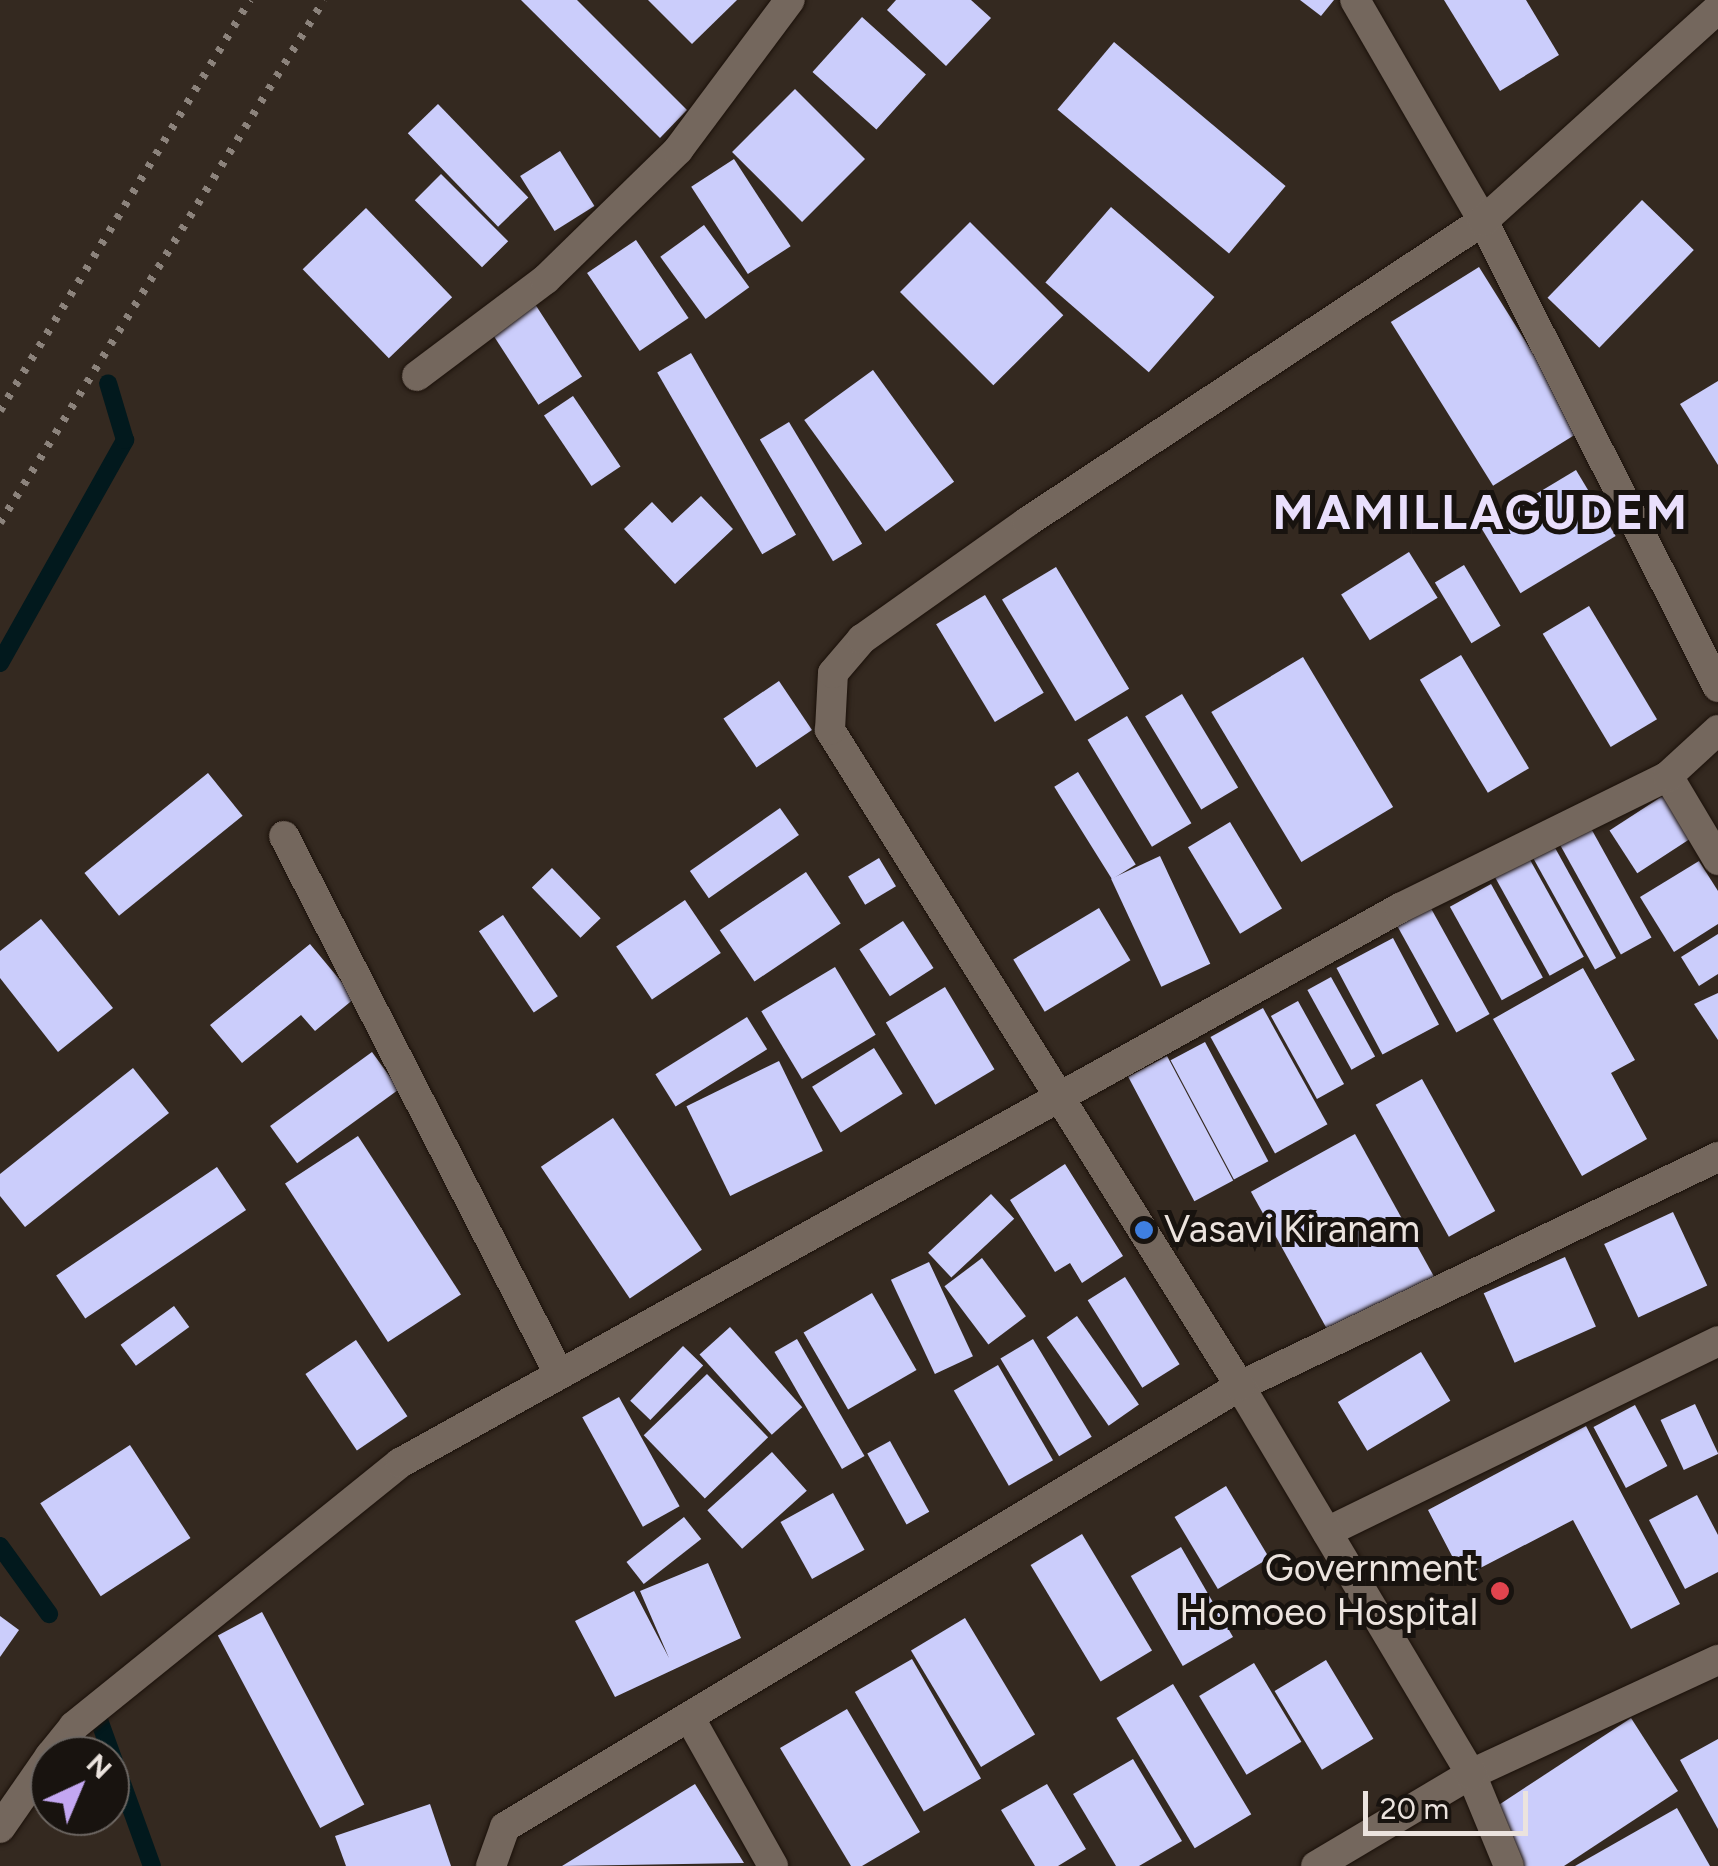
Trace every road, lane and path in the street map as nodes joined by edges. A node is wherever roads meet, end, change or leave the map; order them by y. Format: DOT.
graph roads {
  1 [pos="790,0"];
  2 [pos="1356,0"];
  3 [pos="1718,9"];
  4 [pos="1484,221"];
  5 [pos="417,376"];
  6 [pos="1718,688"];
  7 [pos="1718,730"];
  8 [pos="1668,776"];
  9 [pos="284,836"];
  10 [pos="1718,860"];
  11 [pos="1058,1101"];
  12 [pos="1718,1157"];
  13 [pos="1718,1341"];
  14 [pos="558,1372"];
  15 [pos="1240,1386"];
  16 [pos="1327,1532"];
  17 [pos="1718,1660"];
  18 [pos="692,1722"];
  19 [pos="66,1736"];
  20 [pos="1471,1774"];
  21 [pos="30,1785"];
  22 [pos="0,1828"];
  23 [pos="491,1866"];
  24 [pos="773,1866"];
  25 [pos="1316,1866"];
  26 [pos="1510,1866"];
  1 -- 5 [label="street"];
  2 -- 4 [label="street"];
  3 -- 4 [label="street"];
  4 -- 6 [label="street"];
  4 -- 11 [label="street"];
  7 -- 8 [label="street"];
  8 -- 10 [label="street"];
  8 -- 11 [label="street"];
  9 -- 14 [label="street"];
  11 -- 14 [label="street"];
  11 -- 15 [label="street"];
  12 -- 15 [label="street"];
  13 -- 16 [label="street"];
  14 -- 19 [label="street"];
  15 -- 16 [label="street"];
  15 -- 18 [label="street"];
  16 -- 20 [label="street"];
  17 -- 20 [label="street"];
  18 -- 23 [label="street"];
  18 -- 24 [label="street"];
  20 -- 25 [label="street"];
  20 -- 26 [label="street"];
  21 -- 22 [label="street"];
}
